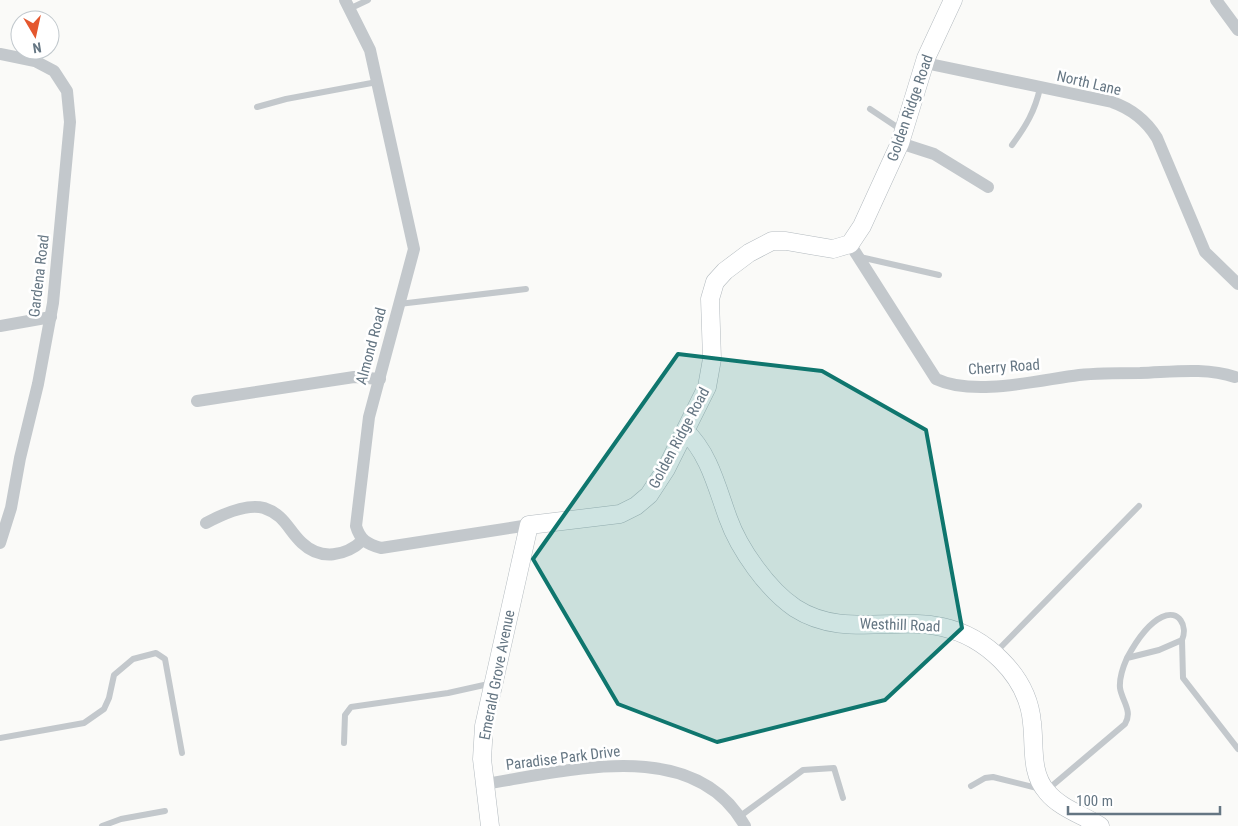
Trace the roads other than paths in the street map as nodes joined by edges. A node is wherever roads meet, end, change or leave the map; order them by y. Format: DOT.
graph roads {
  1 [pos="368,0"];
  2 [pos="953,0"];
  3 [pos="1216,0"];
  4 [pos="347,4"];
  5 [pos="1238,30"];
  6 [pos="0,54"];
  7 [pos="925,63"];
  8 [pos="377,82"];
  9 [pos="1040,88"];
  10 [pos="257,107"];
  11 [pos="870,109"];
  12 [pos="902,137"];
  13 [pos="1012,145"];
  14 [pos="988,187"];
  15 [pos="854,250"];
  16 [pos="939,275"];
  17 [pos="1238,284"];
  18 [pos="526,289"];
  19 [pos="400,304"];
  20 [pos="50,318"];
  21 [pos="0,326"];
  22 [pos="1235,377"];
  23 [pos="380,379"];
  24 [pos="197,402"];
  25 [pos="685,431"];
  26 [pos="1139,506"];
  27 [pos="206,523"];
  28 [pos="529,525"];
  29 [pos="363,540"];
  30 [pos="0,543"];
  31 [pos="1182,640"];
  32 [pos="994,653"];
  33 [pos="1127,658"];
  34 [pos="494,683"];
  35 [pos="0,738"];
  36 [pos="344,743"];
  37 [pos="1238,749"];
  38 [pos="182,753"];
  39 [pos="484,784"];
  40 [pos="971,786"];
  41 [pos="1045,790"];
  42 [pos="843,798"];
  43 [pos="165,812"];
  44 [pos="742,822"];
  45 [pos="102,826"];
  46 [pos="490,826"];
  47 [pos="1100,826"];
  1 -- 4 [label="lane"];
  2 -- 7 [label="street, Golden Ridge Road"];
  3 -- 5 [label="street"];
  4 -- 8 [label="street, Almond Road"];
  6 -- 20 [label="street, Gardena Road"];
  7 -- 9 [label="street, North Lane"];
  7 -- 12 [label="street, Golden Ridge Road"];
  8 -- 10 [label="lane"];
  8 -- 19 [label="street, Almond Road"];
  9 -- 13 [label="lane"];
  9 -- 17 [label="street, North Lane"];
  11 -- 12 [label="lane"];
  12 -- 14 [label="street"];
  12 -- 15 [label="street, Golden Ridge Road"];
  15 -- 16 [label="lane"];
  15 -- 22 [label="street, Cherry Road"];
  15 -- 25 [label="street, Golden Ridge Road"];
  18 -- 19 [label="lane"];
  19 -- 23 [label="street, Almond Road"];
  20 -- 21 [label="street"];
  20 -- 30 [label="street, Gardena Road"];
  23 -- 24 [label="street"];
  23 -- 29 [label="street, Almond Road"];
  25 -- 28 [label="street, Golden Ridge Road"];
  25 -- 32 [label="street, Westhill Road"];
  26 -- 32 [label="lane"];
  27 -- 29 [label="street"];
  28 -- 29 [label="street"];
  28 -- 34 [label="street, Emerald Grove Avenue"];
  31 -- 33 [label="lane"];
  31 -- 33 [label="lane"];
  31 -- 37 [label="lane"];
  32 -- 41 [label="street, Westhill Road"];
  33 -- 41 [label="lane"];
  34 -- 36 [label="lane"];
  34 -- 39 [label="street, Emerald Grove Avenue"];
  35 -- 38 [label="lane"];
  39 -- 44 [label="street, Paradise Park Drive"];
  39 -- 46 [label="street, Emerald Grove Avenue"];
  40 -- 41 [label="lane"];
  41 -- 47 [label="street, Westhill Road"];
  42 -- 44 [label="lane"];
  43 -- 45 [label="lane"];
}
